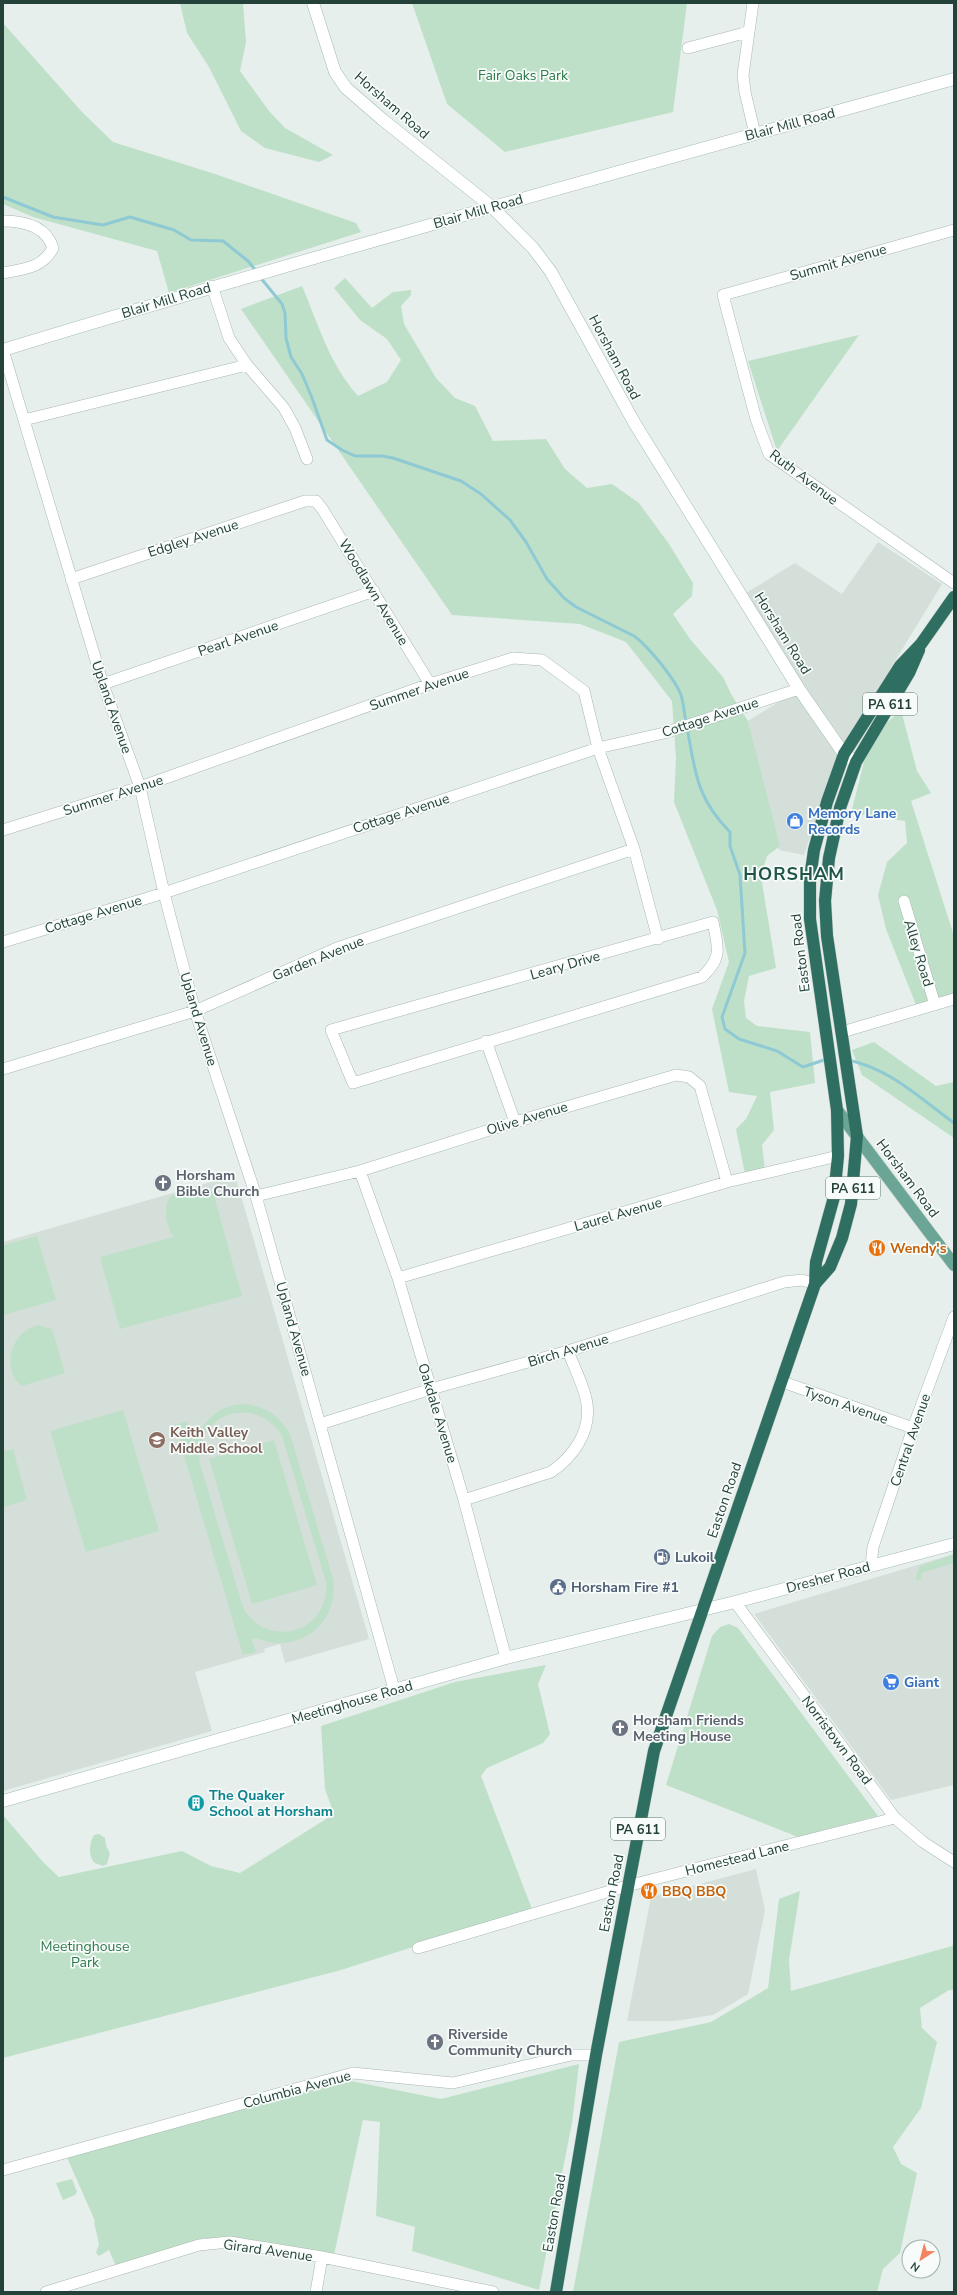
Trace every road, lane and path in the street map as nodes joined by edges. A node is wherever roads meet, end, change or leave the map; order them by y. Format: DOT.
graph roads {
  1 [pos="313,3"];
  2 [pos="753,3"];
  3 [pos="748,32"];
  4 [pos="688,48"];
  5 [pos="954,79"];
  6 [pos="755,134"];
  7 [pos="492,207"];
  8 [pos="3,221"];
  9 [pos="954,230"];
  10 [pos="3,273"];
  11 [pos="212,286"];
  12 [pos="723,295"];
  13 [pos="3,350"];
  14 [pos="247,365"];
  15 [pos="24,420"];
  16 [pos="307,458"];
  17 [pos="316,501"];
  18 [pos="71,579"];
  19 [pos="954,583"];
  20 [pos="374,591"];
  21 [pos="954,597"];
  22 [pos="921,644"];
  23 [pos="103,684"];
  24 [pos="430,684"];
  25 [pos="799,689"];
  26 [pos="598,748"];
  27 [pos="844,754"];
  28 [pos="856,762"];
  29 [pos="140,787"];
  30 [pos="3,830"];
  31 [pos="634,848"];
  32 [pos="164,892"];
  33 [pos="904,901"];
  34 [pos="658,939"];
  35 [pos="3,942"];
  36 [pos="954,999"];
  37 [pos="935,1005"];
  38 [pos="195,1010"];
  39 [pos="842,1032"];
  40 [pos="486,1041"];
  41 [pos="3,1069"];
  42 [pos="837,1110"];
  43 [pos="515,1122"];
  44 [pos="857,1136"];
  45 [pos="838,1156"];
  46 [pos="360,1171"];
  47 [pos="728,1182"];
  48 [pos="256,1196"];
  49 [pos="954,1264"];
  50 [pos="398,1278"];
  51 [pos="815,1284"];
  52 [pos="954,1317"];
  53 [pos="568,1351"];
  54 [pos="780,1381"];
  55 [pos="431,1389"];
  56 [pos="320,1424"];
  57 [pos="913,1428"];
  58 [pos="464,1500"];
  59 [pos="954,1544"];
  60 [pos="871,1566"];
  61 [pos="735,1602"];
  62 [pos="702,1609"];
  63 [pos="506,1658"];
  64 [pos="394,1689"];
  65 [pos="3,1801"];
  66 [pos="895,1818"];
  67 [pos="954,1862"];
  68 [pos="627,1886"];
  69 [pos="418,1948"];
  70 [pos="596,2055"];
  71 [pos="3,2170"];
  72 [pos="322,2257"];
  73 [pos="80,2288"];
  74 [pos="46,2292"];
  75 [pos="316,2292"];
  76 [pos="493,2292"];
  77 [pos="556,2292"];
  1 -- 7 [label="street, Horsham Road"];
  2 -- 3 [label="street"];
  3 -- 4 [label="street"];
  3 -- 6 [label="street"];
  5 -- 6 [label="street, Blair Mill Road"];
  6 -- 7 [label="street, Blair Mill Road"];
  7 -- 11 [label="street, Blair Mill Road"];
  7 -- 25 [label="street, Horsham Road"];
  8 -- 10 [label="street"];
  9 -- 12 [label="street, Summit Avenue"];
  11 -- 13 [label="street, Blair Mill Road"];
  11 -- 14 [label="street"];
  12 -- 19 [label="street, Ruth Avenue"];
  13 -- 15 [label="street, Upland Avenue"];
  14 -- 15 [label="street"];
  14 -- 16 [label="street"];
  15 -- 18 [label="street, Upland Avenue"];
  17 -- 18 [label="street, Edgley Avenue"];
  17 -- 20 [label="street, Woodlawn Avenue"];
  18 -- 23 [label="street, Upland Avenue"];
  20 -- 23 [label="street, Pearl Avenue"];
  20 -- 24 [label="street, Woodlawn Avenue"];
  21 -- 22 [label="highway, Easton Road / PA 611"];
  22 -- 27 [label="highway, Easton Road / PA 611"];
  22 -- 28 [label="highway, Easton Road / PA 611"];
  23 -- 29 [label="street, Upland Avenue"];
  24 -- 26 [label="street, Summer Avenue"];
  24 -- 29 [label="street, Summer Avenue"];
  25 -- 26 [label="street, Cottage Avenue"];
  25 -- 27 [label="street, Horsham Road"];
  26 -- 31 [label="street, Summer Avenue"];
  26 -- 32 [label="street, Cottage Avenue"];
  27 -- 28 [label="street, Horsham Road"];
  27 -- 42 [label="highway, Easton Road / PA 611"];
  28 -- 39 [label="highway, Easton Road / PA 611"];
  29 -- 30 [label="street, Summer Avenue"];
  29 -- 32 [label="street, Upland Avenue"];
  31 -- 34 [label="street, Summer Avenue"];
  31 -- 38 [label="street, Garden Avenue"];
  32 -- 35 [label="street, Cottage Avenue"];
  32 -- 38 [label="street, Upland Avenue"];
  33 -- 37 [label="street, Alley Road"];
  34 -- 40 [label="street, Leary Drive"];
  34 -- 40 [label="street, Leary Drive"];
  36 -- 37 [label="street"];
  37 -- 39 [label="street"];
  38 -- 41 [label="street, Garden Avenue"];
  38 -- 48 [label="street, Upland Avenue"];
  39 -- 44 [label="highway, Easton Road / PA 611"];
  40 -- 43 [label="street"];
  42 -- 44 [label="main road, Horsham Road"];
  42 -- 45 [label="highway, Easton Road / PA 611"];
  43 -- 46 [label="street, Olive Avenue"];
  43 -- 47 [label="street, Olive Avenue"];
  44 -- 49 [label="main road, Horsham Road"];
  44 -- 51 [label="highway, Easton Road / PA 611"];
  45 -- 47 [label="street, Laurel Avenue"];
  45 -- 51 [label="highway, Easton Road / PA 611"];
  46 -- 48 [label="street, Olive Avenue"];
  46 -- 50 [label="street, Oakdale Avenue"];
  47 -- 50 [label="street, Laurel Avenue"];
  48 -- 56 [label="street, Upland Avenue"];
  50 -- 55 [label="street, Oakdale Avenue"];
  51 -- 53 [label="street, Birch Avenue"];
  51 -- 54 [label="highway, Easton Road / PA 611"];
  52 -- 57 [label="street, Central Avenue"];
  53 -- 55 [label="street, Birch Avenue"];
  53 -- 58 [label="street"];
  54 -- 57 [label="street, Tyson Avenue"];
  54 -- 62 [label="highway, Easton Road / PA 611"];
  55 -- 56 [label="street, Birch Avenue"];
  55 -- 58 [label="street, Oakdale Avenue"];
  56 -- 64 [label="street, Upland Avenue"];
  57 -- 60 [label="street, Central Avenue"];
  58 -- 63 [label="street, Oakdale Avenue"];
  59 -- 60 [label="street, Dresher Road"];
  60 -- 61 [label="street, Dresher Road"];
  61 -- 62 [label="street, Dresher Road"];
  61 -- 66 [label="street, Norristown Road"];
  62 -- 63 [label="street, Meetinghouse Road"];
  62 -- 68 [label="highway, Easton Road / PA 611"];
  63 -- 64 [label="street, Meetinghouse Road"];
  64 -- 65 [label="street, Meetinghouse Road"];
  66 -- 67 [label="street, Norristown Road"];
  66 -- 68 [label="street, Homestead Lane"];
  68 -- 69 [label="street, Homestead Lane"];
  68 -- 70 [label="highway, Easton Road / PA 611"];
  70 -- 71 [label="street, Columbia Avenue"];
  70 -- 77 [label="highway, Easton Road / PA 611"];
  72 -- 73 [label="street, Girard Avenue"];
  72 -- 75 [label="street"];
  72 -- 76 [label="street, Girard Avenue"];
  73 -- 74 [label="street, Girard Avenue"];
}
